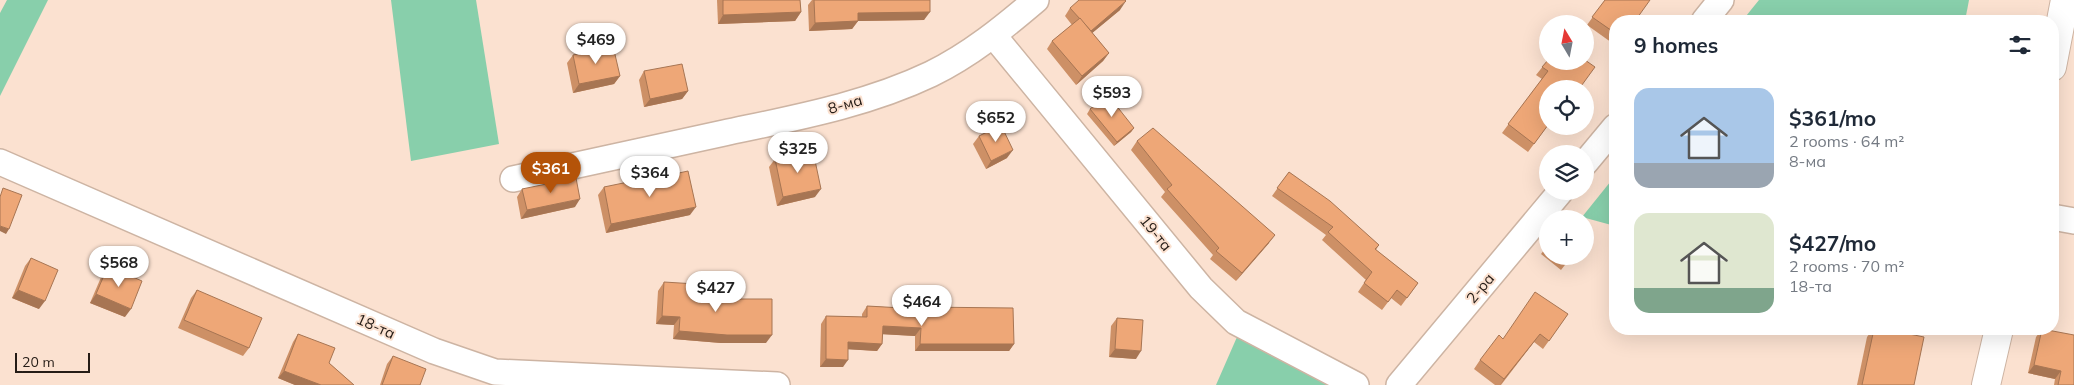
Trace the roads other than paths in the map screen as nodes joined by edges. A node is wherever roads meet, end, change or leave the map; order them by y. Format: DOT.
graph roads {
  1 [pos="1036,0"];
  2 [pos="1721,0"];
  3 [pos="2066,0"];
  4 [pos="1709,15"];
  5 [pos="2059,34"];
  6 [pos="994,36"];
  7 [pos="1609,134"];
  8 [pos="1594,152"];
  9 [pos="0,162"];
  10 [pos="513,179"];
  11 [pos="1553,200"];
  12 [pos="2059,218"];
  13 [pos="2074,221"];
  14 [pos="1998,335"];
  15 [pos="490,379"];
  16 [pos="777,385"];
  17 [pos="1356,385"];
  18 [pos="1399,385"];
  19 [pos="1986,385"];
  1 -- 6 [label="street, 8-ма"];
  2 -- 4 [label="street"];
  3 -- 5 [label="main road"];
  6 -- 10 [label="street, 8-ма"];
  6 -- 17 [label="street, 19-та"];
  7 -- 8 [label="street"];
  9 -- 15 [label="street, 18-та"];
  11 -- 18 [label="street, 2-ра"];
  12 -- 13 [label="street"];
  14 -- 19 [label="main road"];
  15 -- 16 [label="street, 18-та"];
}
